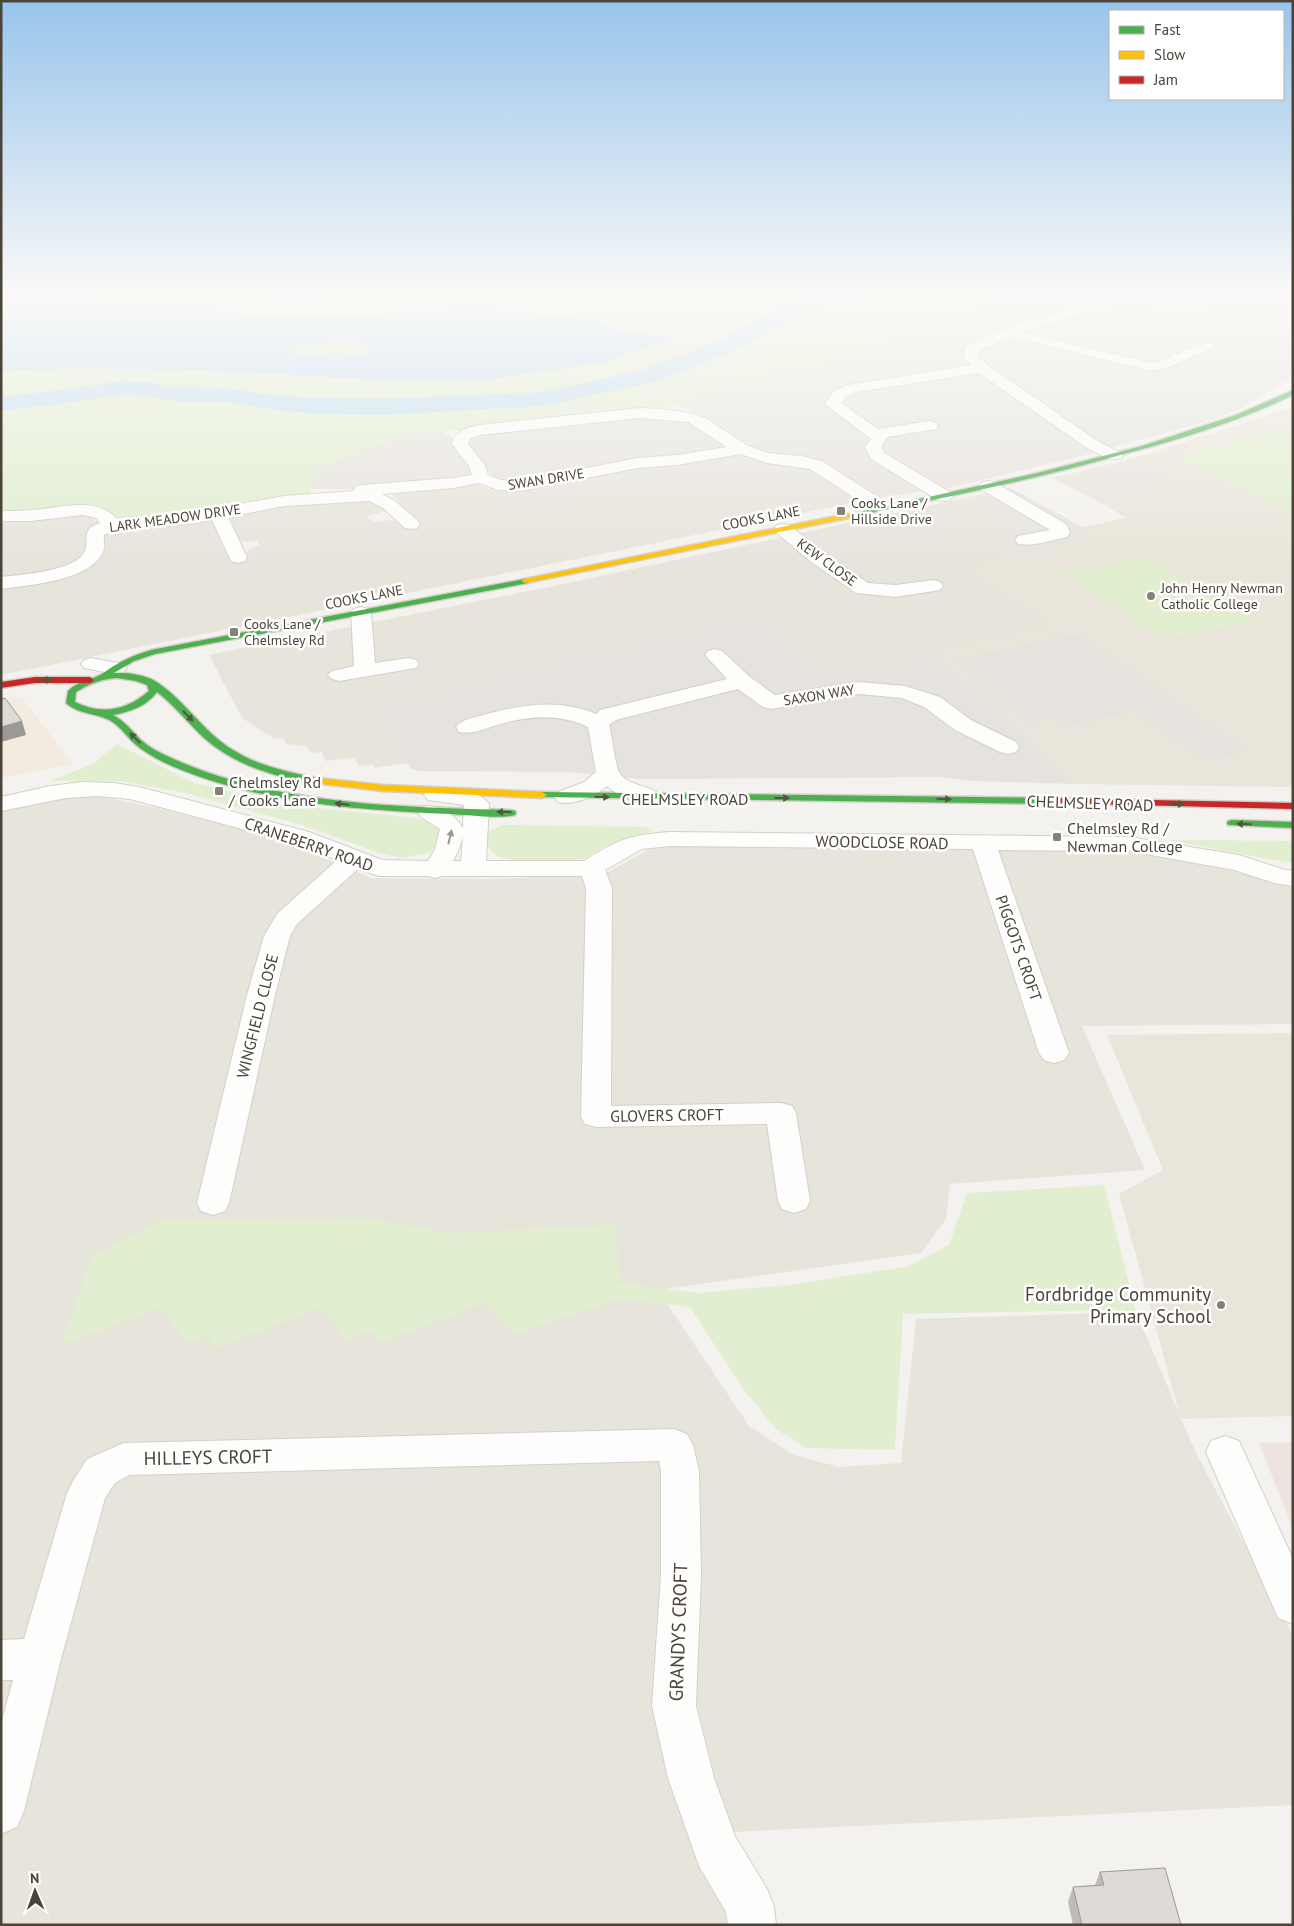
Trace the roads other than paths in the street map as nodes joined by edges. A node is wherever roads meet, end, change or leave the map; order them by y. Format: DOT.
graph roads {
  1 [pos="859,387"];
  2 [pos="1009,387"];
  3 [pos="1293,392"];
  4 [pos="930,426"];
  5 [pos="449,432"];
  6 [pos="466,434"];
  7 [pos="875,434"];
  8 [pos="742,450"];
  9 [pos="1115,456"];
  10 [pos="481,478"];
  11 [pos="988,486"];
  12 [pos="348,491"];
  13 [pos="944,496"];
  14 [pos="884,509"];
  15 [pos="217,515"];
  16 [pos="1,516"];
  17 [pos="379,518"];
  18 [pos="112,525"];
  19 [pos="784,529"];
  20 [pos="1024,540"];
  21 [pos="253,542"];
  22 [pos="1,583"];
  23 [pos="932,586"];
  24 [pos="361,613"];
  25 [pos="226,639"];
  26 [pos="715,655"];
  27 [pos="409,664"];
  28 [pos="365,670"];
  29 [pos="100,672"];
  30 [pos="150,675"];
  31 [pos="339,675"];
  32 [pos="742,682"];
  33 [pos="1,685"];
  34 [pos="31,692"];
  35 [pos="1,693"];
  36 [pos="771,702"];
  37 [pos="100,713"];
  38 [pos="790,720"];
  39 [pos="598,723"];
  40 [pos="468,727"];
  41 [pos="1008,747"];
  42 [pos="608,774"];
  43 [pos="375,787"];
  44 [pos="566,796"];
  45 [pos="651,798"];
  46 [pos="1,804"];
  47 [pos="1293,806"];
  48 [pos="430,812"];
  49 [pos="477,812"];
  50 [pos="524,813"];
  51 [pos="1218,823"];
  52 [pos="1293,825"];
  53 [pos="983,843"];
  54 [pos="354,859"];
  55 [pos="591,867"];
  56 [pos="473,869"];
  57 [pos="435,870"];
  58 [pos="1290,884"];
  59 [pos="1054,1054"];
  60 [pos="794,1201"];
  61 [pos="213,1203"];
  62 [pos="674,1445"];
  63 [pos="1225,1452"];
  64 [pos="1293,1605"];
  65 [pos="21,1659"];
  66 [pos="1,1810"];
  67 [pos="752,1925"];
  1 -- 7 [label="street"];
  2 -- 9 [label="street"];
  3 -- 9 [label="street, COOKS LANE"];
  4 -- 7 [label="street"];
  5 -- 6 [label="street"];
  6 -- 8 [label="street, SWAN DRIVE"];
  6 -- 10 [label="street"];
  7 -- 13 [label="street"];
  8 -- 10 [label="street, SWAN DRIVE"];
  8 -- 14 [label="street, SWAN DRIVE"];
  9 -- 11 [label="street, COOKS LANE"];
  10 -- 12 [label="street"];
  11 -- 13 [label="street, COOKS LANE"];
  11 -- 20 [label="street"];
  13 -- 14 [label="street, COOKS LANE"];
  14 -- 19 [label="street, COOKS LANE"];
  15 -- 17 [label="street, LARK MEADOW DRIVE"];
  15 -- 18 [label="street, LARK MEADOW DRIVE"];
  15 -- 21 [label="street"];
  16 -- 18 [label="street"];
  18 -- 22 [label="street, LARK MEADOW DRIVE"];
  19 -- 23 [label="street, KEW CLOSE"];
  19 -- 24 [label="street, COOKS LANE"];
  24 -- 25 [label="street, COOKS LANE"];
  24 -- 28 [label="street"];
  25 -- 29 [label="street, COOKS LANE"];
  25 -- 30 [label="street, COOKS LANE"];
  26 -- 32 [label="street, SAXON WAY"];
  27 -- 28 [label="street"];
  28 -- 31 [label="street"];
  29 -- 30 [label="street, COOKS LANE"];
  33 -- 29 [label="street, COOKS LANE, one-way"];
  29 -- 37 [label="street, COOKS LANE"];
  30 -- 37 [label="street, COOKS LANE"];
  30 -- 43 [label="street, CHELMSLEY ROAD, one-way"];
  32 -- 36 [label="street, SAXON WAY"];
  32 -- 39 [label="street"];
  34 -- 35 [label="street"];
  36 -- 38 [label="street"];
  36 -- 41 [label="street, SAXON WAY"];
  48 -- 37 [label="street, one-way"];
  39 -- 40 [label="street"];
  39 -- 42 [label="street"];
  42 -- 44 [label="street"];
  42 -- 45 [label="street"];
  43 -- 44 [label="street, CHELMSLEY ROAD"];
  43 -- 49 [label="street"];
  44 -- 45 [label="street, CHELMSLEY ROAD, one-way"];
  45 -- 47 [label="street, CHELMSLEY ROAD, one-way"];
  46 -- 54 [label="street, CRANEBERRY ROAD"];
  48 -- 49 [label="street"];
  57 -- 48 [label="street, one-way"];
  50 -- 49 [label="street, one-way"];
  49 -- 56 [label="street"];
  52 -- 51 [label="street, one-way"];
  53 -- 55 [label="street, WOODCLOSE ROAD"];
  53 -- 58 [label="street, WOODCLOSE ROAD"];
  53 -- 59 [label="street, PIGGOTS CROFT"];
  54 -- 57 [label="street, CRANEBERRY ROAD"];
  54 -- 61 [label="street, WINGFIELD CLOSE"];
  55 -- 56 [label="street, WOODCLOSE ROAD"];
  55 -- 60 [label="street, GLOVERS CROFT"];
  56 -- 57 [label="street, CRANEBERRY ROAD"];
  62 -- 65 [label="street, HILLEYS CROFT"];
  62 -- 67 [label="street, GRANDYS CROFT"];
  63 -- 64 [label="street"];
  65 -- 66 [label="street, HILLEYS CROFT"];
}
